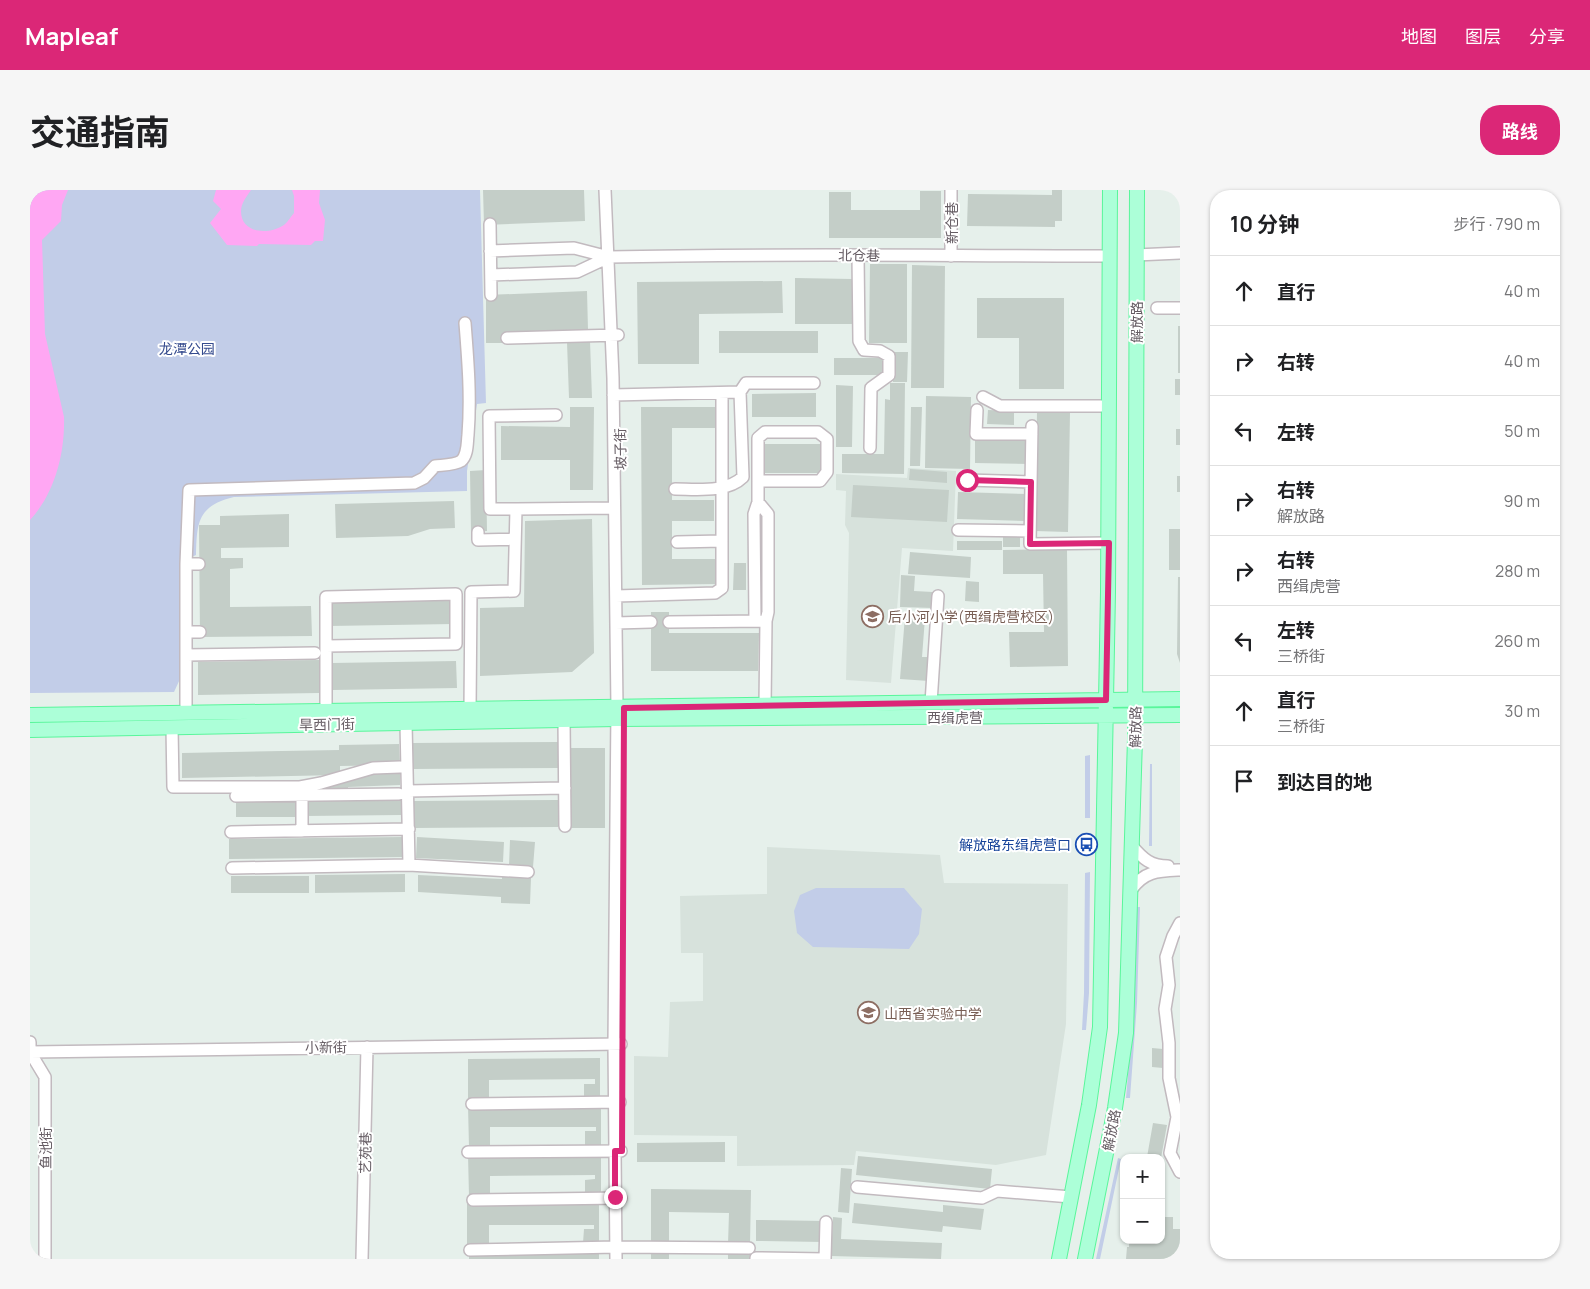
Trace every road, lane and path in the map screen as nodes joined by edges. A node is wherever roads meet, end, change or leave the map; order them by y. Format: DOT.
graph roads {
  1 [pos="606,190"];
  2 [pos="613,190"];
  3 [pos="951,190"];
  4 [pos="1110,190"];
  5 [pos="1137,190"];
  6 [pos="490,224"];
  7 [pos="490,251"];
  8 [pos="1180,253"];
  9 [pos="858,255"];
  10 [pos="1136,255"];
  11 [pos="951,256"];
  12 [pos="1110,256"];
  13 [pos="613,257"];
  14 [pos="490,275"];
  15 [pos="491,294"];
  16 [pos="1157,308"];
  17 [pos="1180,308"];
  18 [pos="465,322"];
  19 [pos="615,335"];
  20 [pos="507,338"];
  21 [pos="814,383"];
  22 [pos="740,392"];
  23 [pos="722,393"];
  24 [pos="616,395"];
  25 [pos="983,397"];
  26 [pos="1109,406"];
  27 [pos="977,410"];
  28 [pos="556,415"];
  29 [pos="870,448"];
  30 [pos="967,480"];
  31 [pos="758,481"];
  32 [pos="1031,482"];
  33 [pos="722,488"];
  34 [pos="675,490"];
  35 [pos="614,508"];
  36 [pos="518,509"];
  37 [pos="958,530"];
  38 [pos="478,532"];
  39 [pos="1030,532"];
  40 [pos="515,539"];
  41 [pos="722,541"];
  42 [pos="677,542"];
  43 [pos="1109,543"];
  44 [pos="186,564"];
  45 [pos="200,564"];
  46 [pos="619,596"];
  47 [pos="938,596"];
  48 [pos="761,621"];
  49 [pos="652,622"];
  50 [pos="670,622"];
  51 [pos="619,623"];
  52 [pos="186,632"];
  53 [pos="200,632"];
  54 [pos="326,646"];
  55 [pos="315,653"];
  56 [pos="186,655"];
  57 [pos="1180,699"];
  58 [pos="1106,700"];
  59 [pos="1136,700"];
  60 [pos="930,703"];
  61 [pos="765,706"];
  62 [pos="470,710"];
  63 [pos="326,712"];
  64 [pos="186,713"];
  65 [pos="620,714"];
  66 [pos="30,715"];
  67 [pos="1106,716"];
  68 [pos="1135,716"];
  69 [pos="1180,716"];
  70 [pos="564,720"];
  71 [pos="406,723"];
  72 [pos="172,727"];
  73 [pos="30,730"];
  74 [pos="400,767"];
  75 [pos="565,788"];
  76 [pos="403,793"];
  77 [pos="302,795"];
  78 [pos="236,796"];
  79 [pos="565,826"];
  80 [pos="408,830"];
  81 [pos="302,831"];
  82 [pos="231,832"];
  83 [pos="1132,846"];
  84 [pos="409,865"];
  85 [pos="1180,866"];
  86 [pos="232,868"];
  87 [pos="1180,870"];
  88 [pos="528,872"];
  89 [pos="1131,890"];
  90 [pos="1180,923"];
  91 [pos="30,1042"];
  92 [pos="618,1044"];
  93 [pos="367,1047"];
  94 [pos="30,1052"];
  95 [pos="34,1065"];
  96 [pos="618,1102"];
  97 [pos="472,1104"];
  98 [pos="1178,1117"];
  99 [pos="618,1151"];
  100 [pos="468,1152"];
  101 [pos="1180,1172"];
  102 [pos="857,1187"];
  103 [pos="1071,1197"];
  104 [pos="618,1198"];
  105 [pos="472,1200"];
  106 [pos="826,1222"];
  107 [pos="619,1247"];
  108 [pos="750,1248"];
  109 [pos="470,1250"];
  110 [pos="756,1258"];
  111 [pos="45,1259"];
  112 [pos="362,1259"];
  113 [pos="616,1259"];
  114 [pos="622,1259"];
  115 [pos="825,1259"];
  116 [pos="1059,1259"];
  117 [pos="1084,1259"];
  1 -- 13 [label="street, 坡子街"];
  2 -- 13 [label="street, 坡子街"];
  3 -- 11 [label="street, 新仓巷"];
  4 -- 12 [label="main road, 解放路"];
  5 -- 10 [label="main road, 解放路"];
  6 -- 7 [label="street"];
  7 -- 13 [label="street"];
  7 -- 14 [label="street"];
  8 -- 10 [label="street"];
  9 -- 11 [label="street, 北仓巷"];
  9 -- 13 [label="street, 北仓巷"];
  9 -- 29 [label="street"];
  10 -- 59 [label="main road, 解放路"];
  11 -- 12 [label="street, 北仓巷"];
  12 -- 26 [label="main road, 解放路"];
  13 -- 14 [label="street"];
  13 -- 19 [label="street, 坡子街"];
  14 -- 15 [label="street"];
  16 -- 17 [label="street"];
  18 -- 44 [label="street"];
  19 -- 20 [label="street"];
  19 -- 24 [label="street, 坡子街"];
  21 -- 22 [label="street"];
  22 -- 23 [label="street"];
  22 -- 33 [label="street"];
  23 -- 24 [label="street"];
  23 -- 33 [label="street"];
  24 -- 35 [label="street, 坡子街"];
  24 -- 46 [label="street, 坡子街"];
  25 -- 26 [label="street"];
  26 -- 43 [label="main road, 解放路"];
  27 -- 32 [label="street"];
  28 -- 36 [label="street"];
  30 -- 32 [label="street"];
  31 -- 31 [label="street"];
  31 -- 48 [label="street"];
  32 -- 39 [label="street"];
  33 -- 34 [label="street"];
  33 -- 41 [label="street"];
  35 -- 36 [label="street"];
  35 -- 46 [label="street, 坡子街"];
  36 -- 40 [label="street"];
  37 -- 39 [label="street"];
  38 -- 40 [label="street"];
  39 -- 43 [label="street"];
  40 -- 62 [label="street"];
  41 -- 42 [label="street"];
  41 -- 46 [label="street"];
  43 -- 58 [label="main road, 解放路"];
  44 -- 45 [label="street"];
  44 -- 52 [label="street"];
  46 -- 51 [label="street, 坡子街"];
  47 -- 60 [label="street"];
  48 -- 50 [label="street"];
  48 -- 61 [label="street"];
  49 -- 51 [label="street"];
  51 -- 65 [label="street, 坡子街"];
  52 -- 53 [label="street"];
  52 -- 56 [label="street"];
  54 -- 54 [label="street"];
  54 -- 63 [label="street"];
  55 -- 56 [label="street"];
  56 -- 64 [label="street"];
  57 -- 59 [label="main road, 西缉虎营"];
  58 -- 59 [label="main road, 西缉虎营"];
  58 -- 60 [label="main road, 西缉虎营"];
  58 -- 67 [label="main road, 解放路"];
  59 -- 68 [label="main road, 解放路"];
  60 -- 61 [label="main road, 西缉虎营"];
  61 -- 65 [label="main road, 西缉虎营"];
  62 -- 63 [label="main road, 旱西门街"];
  62 -- 65 [label="main road, 旱西门街"];
  63 -- 64 [label="main road, 旱西门街"];
  64 -- 66 [label="main road, 旱西门街"];
  65 -- 67 [label="main road, 西缉虎营"];
  65 -- 70 [label="main road, 旱西门街"];
  65 -- 92 [label="street, 坡子街"];
  67 -- 68 [label="main road, 西缉虎营"];
  67 -- 103 [label="main road, 解放路"];
  68 -- 69 [label="main road, 西缉虎营"];
  68 -- 83 [label="main road, 解放路"];
  70 -- 71 [label="main road, 旱西门街"];
  70 -- 75 [label="street"];
  71 -- 72 [label="main road, 旱西门街"];
  71 -- 76 [label="street"];
  72 -- 73 [label="main road, 旱西门街"];
  72 -- 74 [label="street"];
  75 -- 76 [label="street"];
  75 -- 79 [label="street"];
  76 -- 77 [label="street"];
  76 -- 80 [label="street"];
  77 -- 78 [label="street"];
  77 -- 81 [label="street"];
  80 -- 81 [label="street"];
  80 -- 84 [label="street"];
  81 -- 82 [label="street"];
  83 -- 85 [label="street"];
  83 -- 89 [label="main road, 解放路"];
  84 -- 86 [label="street"];
  84 -- 88 [label="street"];
  87 -- 89 [label="street"];
  89 -- 117 [label="main road, 解放路"];
  90 -- 98 [label="street"];
  91 -- 94 [label="street"];
  92 -- 93 [label="street, 小新街"];
  92 -- 96 [label="street, 坡子街"];
  93 -- 94 [label="street, 小新街"];
  93 -- 112 [label="street, 艺苑巷"];
  94 -- 95 [label="street, 鱼池街"];
  95 -- 111 [label="street, 鱼池街"];
  96 -- 97 [label="street"];
  96 -- 99 [label="street, 坡子街"];
  98 -- 101 [label="street"];
  99 -- 100 [label="street"];
  99 -- 104 [label="street, 坡子街"];
  102 -- 103 [label="street"];
  103 -- 116 [label="main road, 解放路"];
  104 -- 105 [label="street"];
  104 -- 107 [label="street, 坡子街"];
  106 -- 115 [label="street"];
  107 -- 108 [label="street"];
  107 -- 109 [label="street"];
  107 -- 113 [label="street"];
  107 -- 114 [label="street"];
  110 -- 115 [label="street"];
}
